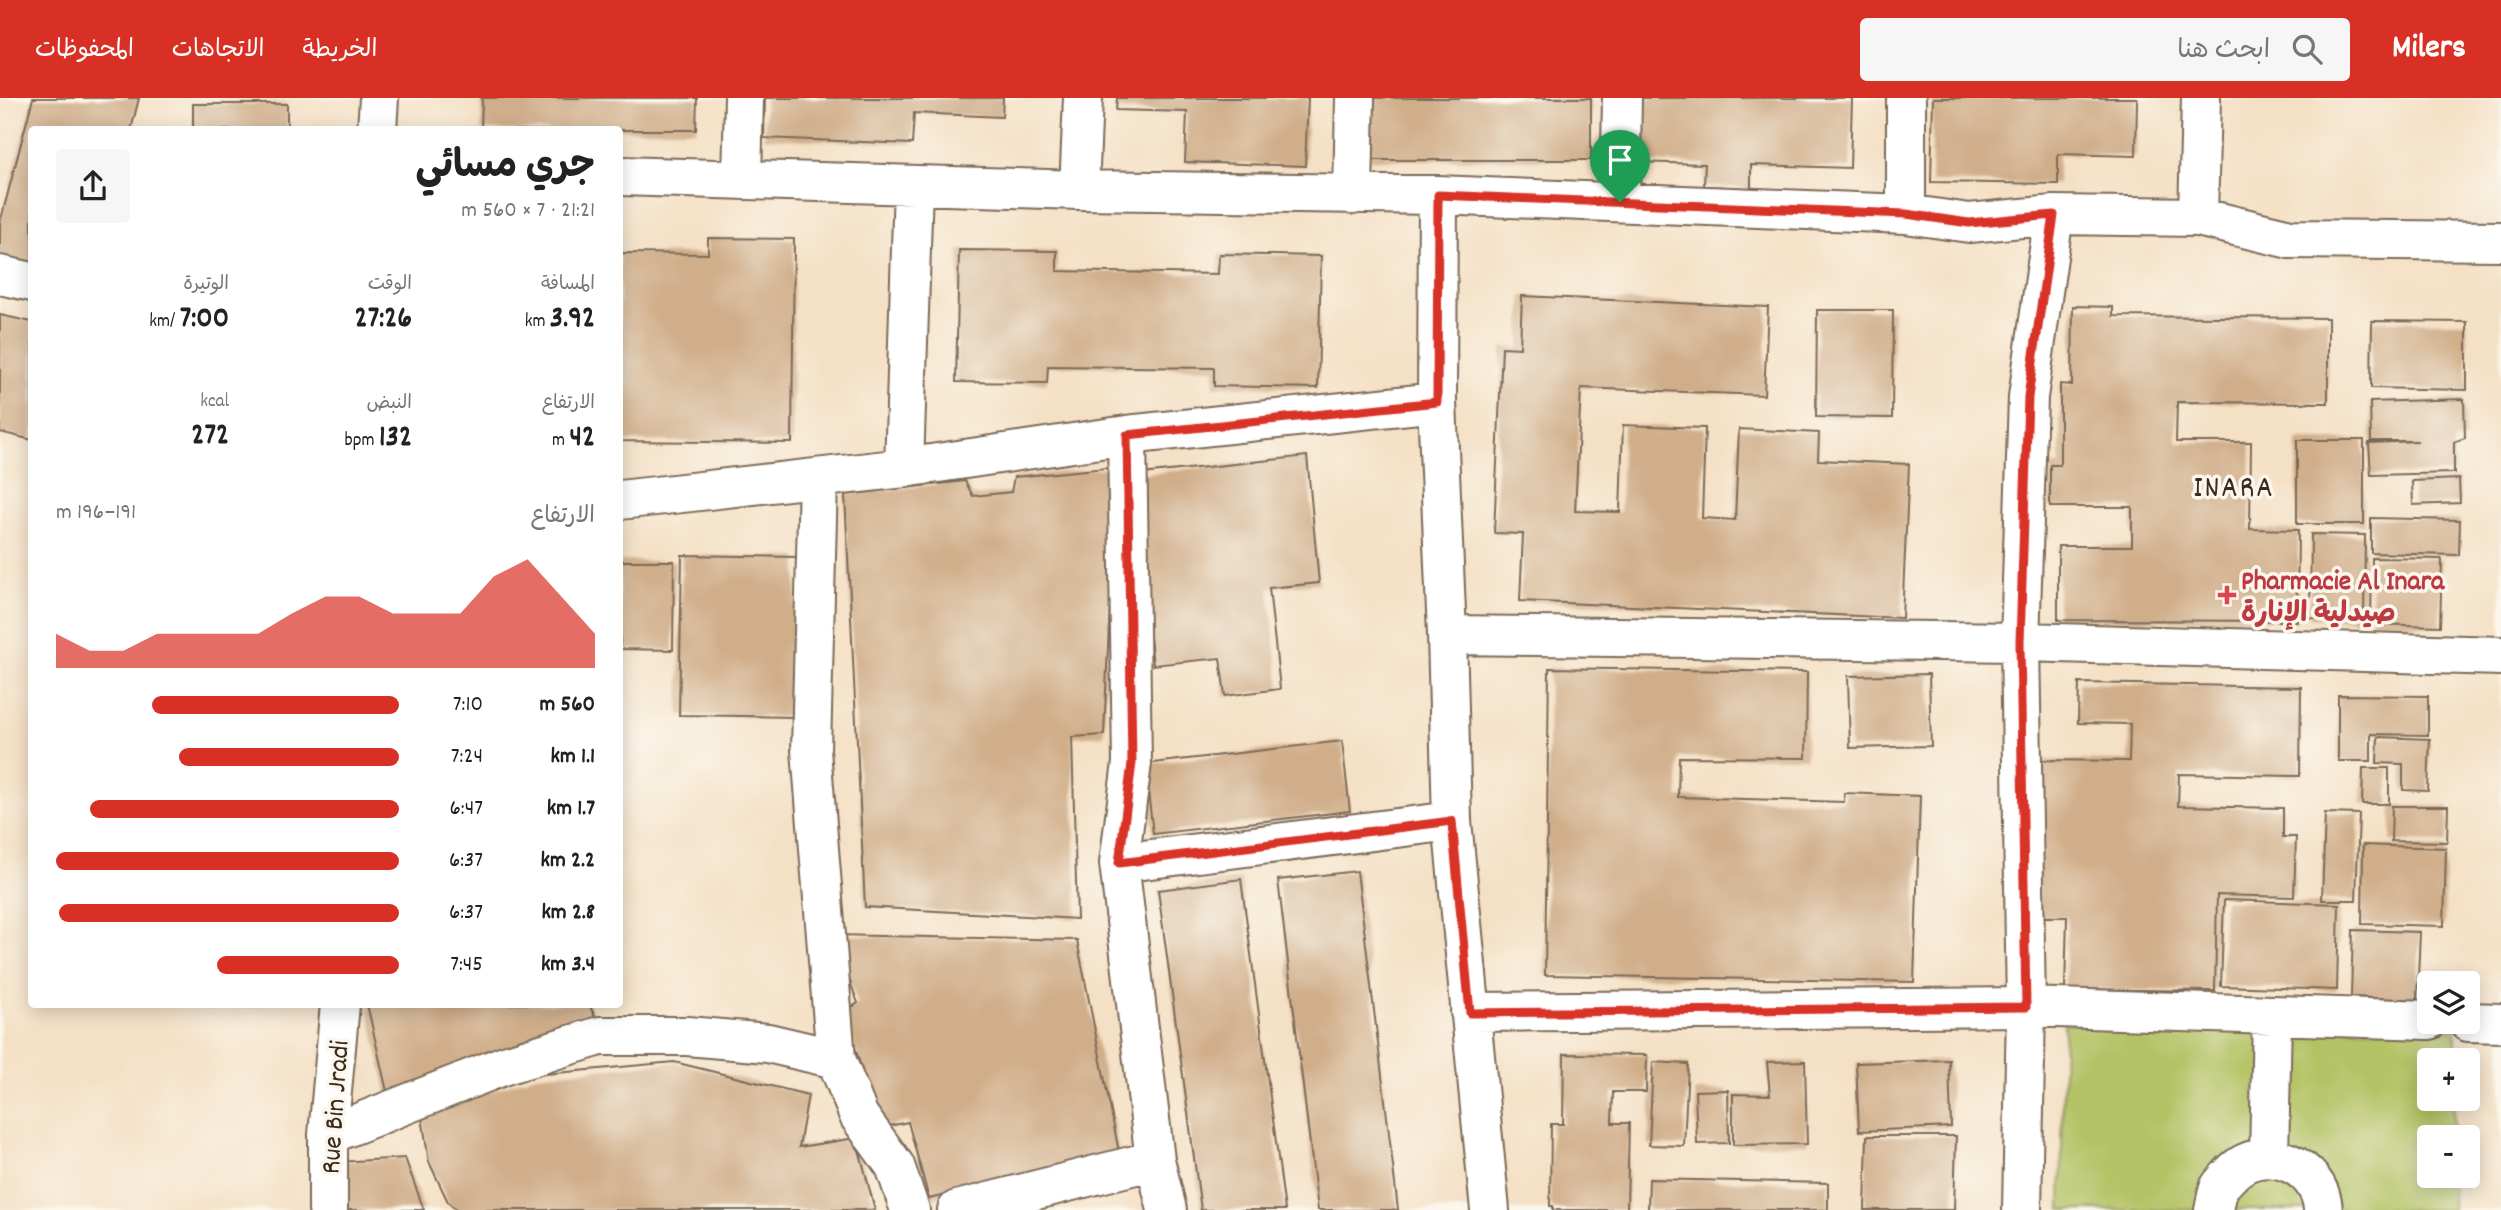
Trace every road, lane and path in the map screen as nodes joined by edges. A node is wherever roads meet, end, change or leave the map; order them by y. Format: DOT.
graph roads {
  1 [pos="379,98"];
  2 [pos="744,98"];
  3 [pos="1083,98"];
  4 [pos="1355,98"];
  5 [pos="1622,98"];
  6 [pos="1906,98"];
  7 [pos="2201,98"];
  8 [pos="377,126"];
  9 [pos="623,176"];
  10 [pos="742,180"];
  11 [pos="913,185"];
  12 [pos="1079,190"];
  13 [pos="1353,195"];
  14 [pos="1438,195"];
  15 [pos="1620,202"];
  16 [pos="1906,214"];
  17 [pos="2054,215"];
  18 [pos="2198,217"];
  19 [pos="2501,241"];
  20 [pos="0,275"];
  21 [pos="28,281"];
  22 [pos="1437,402"];
  23 [pos="1127,435"];
  24 [pos="904,468"];
  25 [pos="818,479"];
  26 [pos="623,500"];
  27 [pos="1447,635"];
  28 [pos="2020,642"];
  29 [pos="2501,656"];
  30 [pos="1452,821"];
  31 [pos="1119,863"];
  32 [pos="2026,1007"];
  33 [pos="340,1008"];
  34 [pos="1470,1013"];
  35 [pos="2272,1015"];
  36 [pos="597,1020"];
  37 [pos="2417,1020"];
  38 [pos="2480,1022"];
  39 [pos="2501,1023"];
  40 [pos="836,1059"];
  41 [pos="328,1135"];
  42 [pos="2269,1158"];
  43 [pos="1155,1160"];
  44 [pos="328,1210"];
  45 [pos="910,1210"];
  46 [pos="957,1210"];
  47 [pos="1167,1210"];
  48 [pos="1490,1210"];
  49 [pos="2022,1210"];
  50 [pos="2214,1210"];
  51 [pos="2323,1210"];
  1 -- 8 [label="street"];
  2 -- 10 [label="street"];
  3 -- 12 [label="street"];
  4 -- 13 [label="street"];
  5 -- 15 [label="street"];
  6 -- 16 [label="street"];
  7 -- 18 [label="street"];
  9 -- 10 [label="street"];
  10 -- 11 [label="street"];
  11 -- 12 [label="street"];
  11 -- 24 [label="street"];
  12 -- 13 [label="street"];
  13 -- 14 [label="street"];
  14 -- 15 [label="street"];
  14 -- 22 [label="street"];
  15 -- 16 [label="street"];
  16 -- 17 [label="street"];
  17 -- 18 [label="street"];
  17 -- 28 [label="street"];
  18 -- 19 [label="street"];
  20 -- 21 [label="street"];
  22 -- 23 [label="street"];
  22 -- 27 [label="street"];
  23 -- 24 [label="street"];
  23 -- 31 [label="street"];
  24 -- 25 [label="street"];
  25 -- 26 [label="street"];
  25 -- 40 [label="street"];
  27 -- 28 [label="street"];
  27 -- 30 [label="street"];
  28 -- 29 [label="street"];
  28 -- 32 [label="street"];
  30 -- 31 [label="street"];
  30 -- 34 [label="street"];
  31 -- 43 [label="street"];
  32 -- 34 [label="street"];
  32 -- 35 [label="street"];
  32 -- 49 [label="street"];
  33 -- 41 [label="street, Rue Bin Jradi"];
  34 -- 48 [label="street"];
  35 -- 37 [label="street"];
  35 -- 42 [label="street"];
  36 -- 40 [label="street"];
  36 -- 41 [label="street"];
  38 -- 39 [label="street"];
  40 -- 45 [label="street"];
  41 -- 44 [label="street, Rue Bin Jradi"];
  42 -- 50 [label="street"];
  42 -- 51 [label="street"];
  43 -- 46 [label="street"];
  43 -- 47 [label="street"];
}
